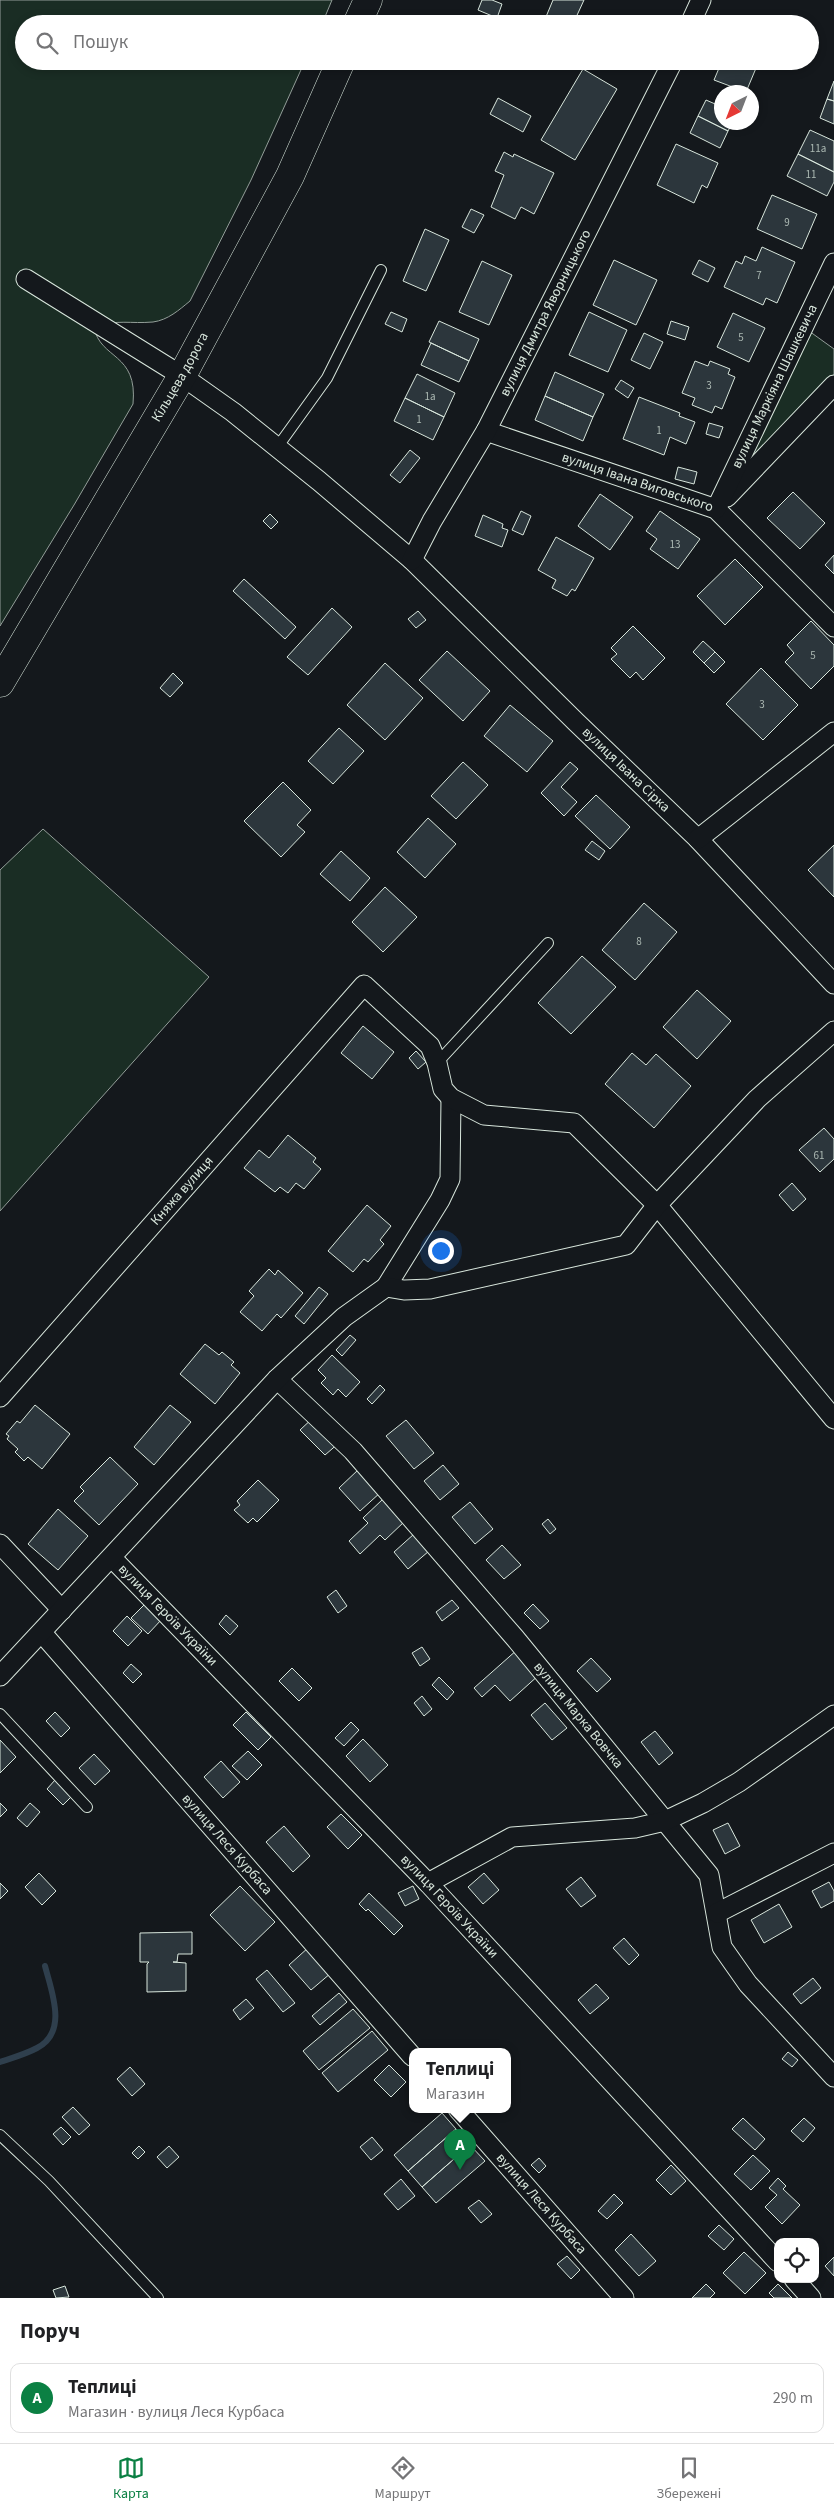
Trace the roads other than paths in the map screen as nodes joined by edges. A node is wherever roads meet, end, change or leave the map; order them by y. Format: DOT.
graph roads {
  1 [pos="368,0"];
  2 [pos="701,0"];
  3 [pos="362,15"];
  4 [pos="694,15"];
  5 [pos="337,70"];
  6 [pos="667,70"];
  7 [pos="834,263"];
  8 [pos="381,270"];
  9 [pos="26,279"];
  10 [pos="182,376"];
  11 [pos="834,385"];
  12 [pos="486,431"];
  13 [pos="276,449"];
  14 [pos="716,508"];
  15 [pos="412,560"];
  16 [pos="834,627"];
  17 [pos="0,683"];
  18 [pos="834,732"];
  19 [pos="698,839"];
  20 [pos="548,943"];
  21 [pos="834,984"];
  22 [pos="834,1031"];
  23 [pos="437,1063"];
  24 [pos="451,1098"];
  25 [pos="657,1205"];
  26 [pos="386,1287"];
  27 [pos="277,1379"];
  28 [pos="0,1397"];
  29 [pos="834,1419"];
  30 [pos="0,1544"];
  31 [pos="112,1558"];
  32 [pos="62,1610"];
  33 [pos="42,1633"];
  34 [pos="0,1676"];
  35 [pos="0,1714"];
  36 [pos="834,1715"];
  37 [pos="87,1807"];
  38 [pos="665,1820"];
  39 [pos="834,1853"];
  40 [pos="428,1883"];
  41 [pos="717,1913"];
  42 [pos="409,2053"];
  43 [pos="834,2078"];
  44 [pos="462,2113"];
  45 [pos="0,2135"];
  46 [pos="774,2258"];
  47 [pos="798,2283"];
  48 [pos="158,2298"];
  49 [pos="624,2298"];
  50 [pos="812,2298"];
  1 -- 3 [label="highway"];
  2 -- 4 [label="street"];
  5 -- 10 [label="highway, Кільцева дорога"];
  6 -- 12 [label="street, вулиця Дмитра Яворницького"];
  7 -- 14 [label="street, вулиця Маркіяна Шашкевича"];
  8 -- 13 [label="lane"];
  9 -- 10 [label="street, вулиця Івана Сірка"];
  10 -- 13 [label="street, вулиця Івана Сірка"];
  10 -- 17 [label="highway, Кільцева дорога"];
  11 -- 14 [label="street"];
  12 -- 14 [label="street, вулиця Івана Виговського"];
  12 -- 15 [label="street, вулиця Дмитра Яворницького"];
  13 -- 15 [label="street, вулиця Івана Сірка"];
  14 -- 16 [label="street, вулиця Івана Виговського"];
  15 -- 19 [label="street, вулиця Івана Сірка"];
  18 -- 19 [label="street"];
  19 -- 21 [label="street, вулиця Івана Сірка"];
  20 -- 23 [label="lane"];
  22 -- 25 [label="street"];
  23 -- 24 [label="street"];
  23 -- 28 [label="street, Княжа вулиця"];
  24 -- 25 [label="street"];
  24 -- 26 [label="street"];
  25 -- 26 [label="street"];
  25 -- 29 [label="street"];
  26 -- 27 [label="street"];
  27 -- 31 [label="street"];
  27 -- 38 [label="street, вулиця Марка Вовчка"];
  30 -- 32 [label="street"];
  31 -- 32 [label="street"];
  31 -- 40 [label="street, вулиця Героїв України"];
  32 -- 33 [label="street"];
  33 -- 34 [label="street"];
  33 -- 42 [label="street, вулиця Леся Курбаса"];
  35 -- 37 [label="lane"];
  36 -- 38 [label="street"];
  38 -- 40 [label="street"];
  38 -- 41 [label="street, вулиця Марка Вовчка"];
  39 -- 41 [label="street"];
  40 -- 46 [label="street, вулиця Героїв України"];
  41 -- 43 [label="street, вулиця Марка Вовчка"];
  44 -- 49 [label="street, вулиця Леся Курбаса"];
  45 -- 48 [label="lane"];
  47 -- 50 [label="street"];
}
